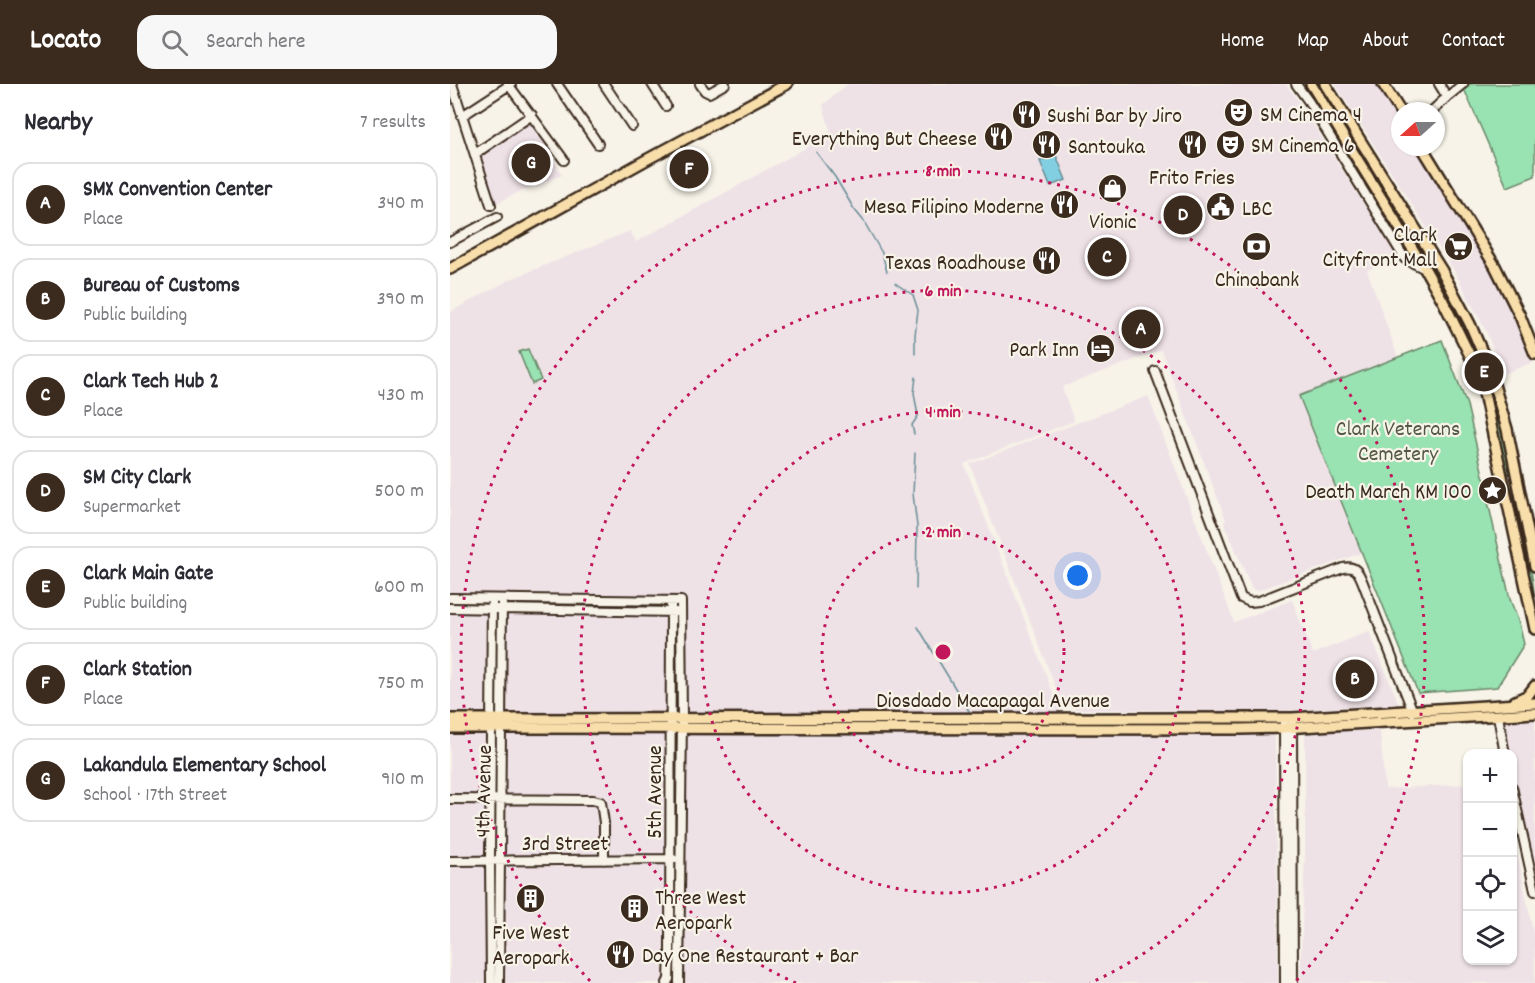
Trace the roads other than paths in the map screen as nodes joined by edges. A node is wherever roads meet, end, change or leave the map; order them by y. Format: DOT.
graph roads {
  1 [pos="452,84"];
  2 [pos="509,84"];
  3 [pos="557,84"];
  4 [pos="604,84"];
  5 [pos="651,84"];
  6 [pos="700,84"];
  7 [pos="725,84"];
  8 [pos="788,84"];
  9 [pos="1296,84"];
  10 [pos="1311,84"];
  11 [pos="1325,84"];
  12 [pos="1383,84"];
  13 [pos="1438,84"];
  14 [pos="1463,84"];
  15 [pos="1447,98"];
  16 [pos="1394,102"];
  17 [pos="1442,102"];
  18 [pos="666,106"];
  19 [pos="532,115"];
  20 [pos="462,116"];
  21 [pos="632,126"];
  22 [pos="598,144"];
  23 [pos="1350,147"];
  24 [pos="1340,153"];
  25 [pos="475,154"];
  26 [pos="1428,156"];
  27 [pos="564,160"];
  28 [pos="491,205"];
  29 [pos="497,217"];
  30 [pos="450,242"];
  31 [pos="450,269"];
  32 [pos="1425,269"];
  33 [pos="1535,354"];
  34 [pos="1484,355"];
  35 [pos="1472,359"];
  36 [pos="1155,371"];
  37 [pos="1490,373"];
  38 [pos="1479,377"];
  39 [pos="1535,566"];
  40 [pos="450,598"];
  41 [pos="492,599"];
  42 [pos="502,599"];
  43 [pos="671,601"];
  44 [pos="450,608"];
  45 [pos="492,609"];
  46 [pos="502,609"];
  47 [pos="671,611"];
  48 [pos="681,612"];
  49 [pos="1535,629"];
  50 [pos="1535,686"];
  51 [pos="1535,703"];
  52 [pos="1495,706"];
  53 [pos="1413,712"];
  54 [pos="1535,713"];
  55 [pos="1498,716"];
  56 [pos="450,719"];
  57 [pos="671,723"];
  58 [pos="682,723"];
  59 [pos="1288,723"];
  60 [pos="496,724"];
  61 [pos="450,728"];
  62 [pos="1504,749"];
  63 [pos="450,799"];
  64 [pos="491,799"];
  65 [pos="500,799"];
  66 [pos="1516,803"];
  67 [pos="670,859"];
  68 [pos="680,859"];
  69 [pos="604,860"];
  70 [pos="450,861"];
  71 [pos="490,861"];
  72 [pos="500,861"];
  73 [pos="1535,891"];
  74 [pos="495,942"];
  75 [pos="491,983"];
  76 [pos="499,983"];
  77 [pos="667,983"];
  78 [pos="679,983"];
  79 [pos="1285,983"];
  80 [pos="1293,983"];
  1 -- 20 [label="street"];
  2 -- 19 [label="street"];
  2 -- 20 [label="street"];
  3 -- 22 [label="street"];
  4 -- 21 [label="street"];
  5 -- 18 [label="street"];
  6 -- 7 [label="street"];
  8 -- 31 [label="main road"];
  9 -- 24 [label="street"];
  10 -- 23 [label="main road"];
  11 -- 34 [label="main road"];
  12 -- 16 [label="main road"];
  13 -- 15 [label="street"];
  14 -- 15 [label="street"];
  15 -- 17 [label="street"];
  19 -- 25 [label="street"];
  19 -- 27 [label="street"];
  20 -- 25 [label="street"];
  23 -- 24 [label="street"];
  23 -- 32 [label="main road"];
  24 -- 32 [label="street"];
  25 -- 28 [label="street"];
  26 -- 33 [label="main road"];
  29 -- 30 [label="street"];
  32 -- 35 [label="main road"];
  34 -- 35 [label="main road"];
  34 -- 37 [label="main road"];
  35 -- 38 [label="main road"];
  36 -- 53 [label="street"];
  37 -- 38 [label="main road"];
  37 -- 39 [label="main road"];
  38 -- 49 [label="main road"];
  40 -- 41 [label="street"];
  41 -- 42 [label="street"];
  41 -- 45 [label="street, 4th Avenue"];
  42 -- 43 [label="street"];
  42 -- 46 [label="street, 4th Avenue"];
  43 -- 47 [label="street, 5th Avenue"];
  43 -- 48 [label="street, 5th Avenue"];
  44 -- 45 [label="street"];
  45 -- 46 [label="street"];
  45 -- 60 [label="street, 4th Avenue"];
  46 -- 47 [label="street"];
  46 -- 60 [label="street, 4th Avenue"];
  47 -- 48 [label="street"];
  47 -- 57 [label="street, 5th Avenue"];
  48 -- 58 [label="street, 5th Avenue"];
  50 -- 52 [label="main road"];
  51 -- 52 [label="main road, Diosdado Macapagal Avenue"];
  52 -- 53 [label="main road, Diosdado Macapagal Avenue"];
  53 -- 59 [label="main road, Diosdado Macapagal Avenue"];
  54 -- 55 [label="main road, Diosdado Macapagal Avenue"];
  55 -- 59 [label="main road, Diosdado Macapagal Avenue"];
  55 -- 62 [label="street"];
  56 -- 60 [label="main road, Diosdado Macapagal Avenue"];
  57 -- 58 [label="main road, Diosdado Macapagal Avenue"];
  57 -- 60 [label="main road, Diosdado Macapagal Avenue"];
  57 -- 67 [label="street, 5th Avenue"];
  58 -- 59 [label="main road, Diosdado Macapagal Avenue"];
  58 -- 68 [label="street, 5th Avenue"];
  59 -- 79 [label="street"];
  59 -- 80 [label="street"];
  60 -- 61 [label="main road, Diosdado Macapagal Avenue"];
  60 -- 64 [label="street, 4th Avenue"];
  60 -- 65 [label="street, 4th Avenue"];
  63 -- 64 [label="street"];
  64 -- 65 [label="street"];
  64 -- 71 [label="street, 4th Avenue"];
  65 -- 69 [label="street"];
  65 -- 72 [label="street, 4th Avenue"];
  66 -- 73 [label="street"];
  67 -- 68 [label="street, 3rd Street"];
  67 -- 69 [label="street, 3rd Street"];
  67 -- 77 [label="street, 5th Avenue"];
  68 -- 78 [label="street, 5th Avenue"];
  69 -- 72 [label="street, 3rd Street"];
  70 -- 71 [label="street, 3rd Street"];
  71 -- 72 [label="street, 3rd Street"];
  71 -- 74 [label="street, 4th Avenue"];
  72 -- 74 [label="street, 4th Avenue"];
  74 -- 75 [label="street, 4th Avenue"];
  74 -- 76 [label="street, 4th Avenue"];
}
